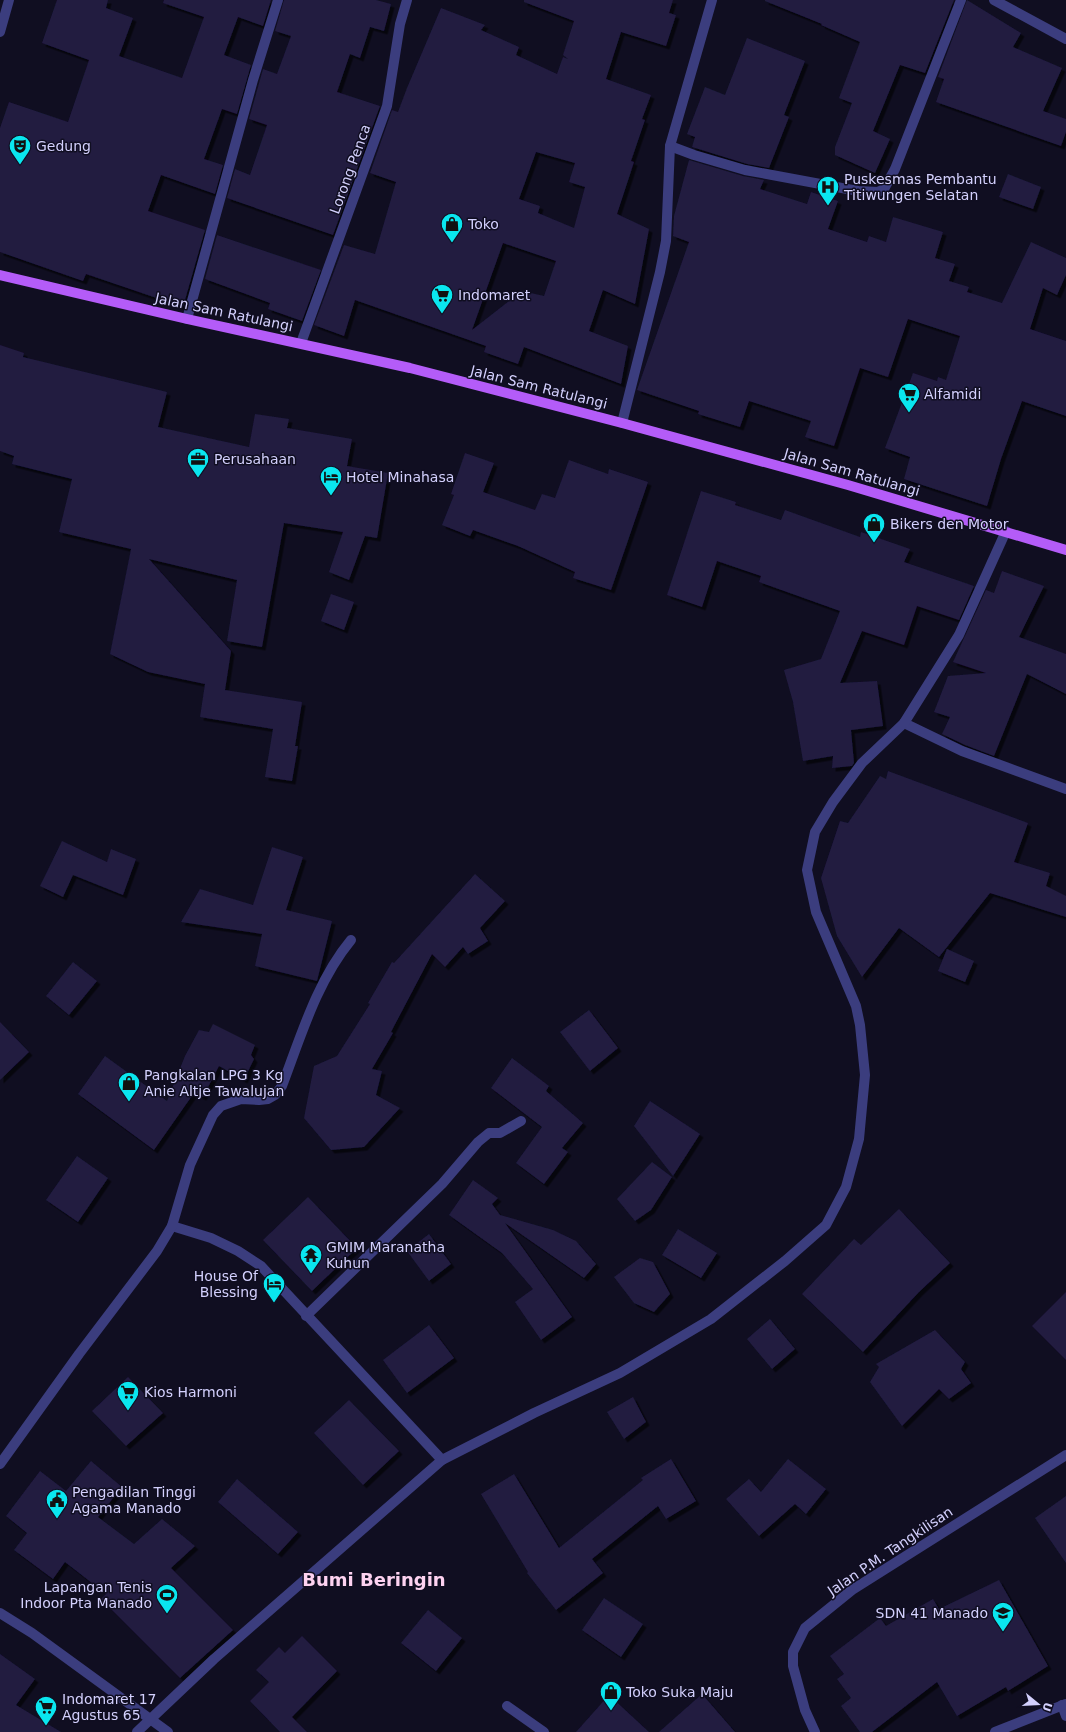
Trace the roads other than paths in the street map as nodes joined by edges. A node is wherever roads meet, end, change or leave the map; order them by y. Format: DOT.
graph roads {
  1 [pos="10,0"];
  2 [pos="278,0"];
  3 [pos="407,0"];
  4 [pos="712,0"];
  5 [pos="961,0"];
  6 [pos="994,0"];
  7 [pos="0,32"];
  8 [pos="1066,39"];
  9 [pos="670,146"];
  10 [pos="0,275"];
  11 [pos="187,319"];
  12 [pos="301,343"];
  13 [pos="622,423"];
  14 [pos="1006,531"];
  15 [pos="1066,550"];
  16 [pos="904,723"];
  17 [pos="1066,788"];
  18 [pos="351,940"];
  19 [pos="521,1121"];
  20 [pos="172,1226"];
  21 [pos="306,1316"];
  22 [pos="1066,1455"];
  23 [pos="442,1460"];
  24 [pos="0,1464"];
  25 [pos="0,1613"];
  26 [pos="1064,1704"];
  27 [pos="507,1706"];
  28 [pos="1066,1716"];
  29 [pos="150,1719"];
  30 [pos="137,1732"];
  31 [pos="168,1732"];
  32 [pos="544,1732"];
  33 [pos="815,1732"];
  34 [pos="995,1732"];
  1 -- 7 [label="street"];
  2 -- 11 [label="street"];
  3 -- 12 [label="street, Lorong Penca"];
  4 -- 9 [label="street"];
  5 -- 9 [label="street"];
  6 -- 8 [label="street"];
  9 -- 13 [label="street"];
  10 -- 11 [label="main road, Jalan Sam Ratulangi"];
  11 -- 12 [label="main road, Jalan Sam Ratulangi"];
  12 -- 13 [label="main road, Jalan Sam Ratulangi"];
  13 -- 14 [label="main road, Jalan Sam Ratulangi"];
  14 -- 15 [label="main road, Jalan Sam Ratulangi"];
  14 -- 16 [label="street"];
  16 -- 17 [label="street"];
  16 -- 23 [label="street"];
  18 -- 20 [label="street"];
  19 -- 21 [label="street"];
  20 -- 21 [label="street"];
  20 -- 24 [label="street"];
  21 -- 23 [label="street"];
  22 -- 33 [label="street, Jalan P.M. Tangkilisan"];
  23 -- 29 [label="street"];
  25 -- 29 [label="street"];
  26 -- 28 [label="street"];
  26 -- 34 [label="street"];
  27 -- 32 [label="street"];
  29 -- 30 [label="street"];
  29 -- 31 [label="street"];
}
